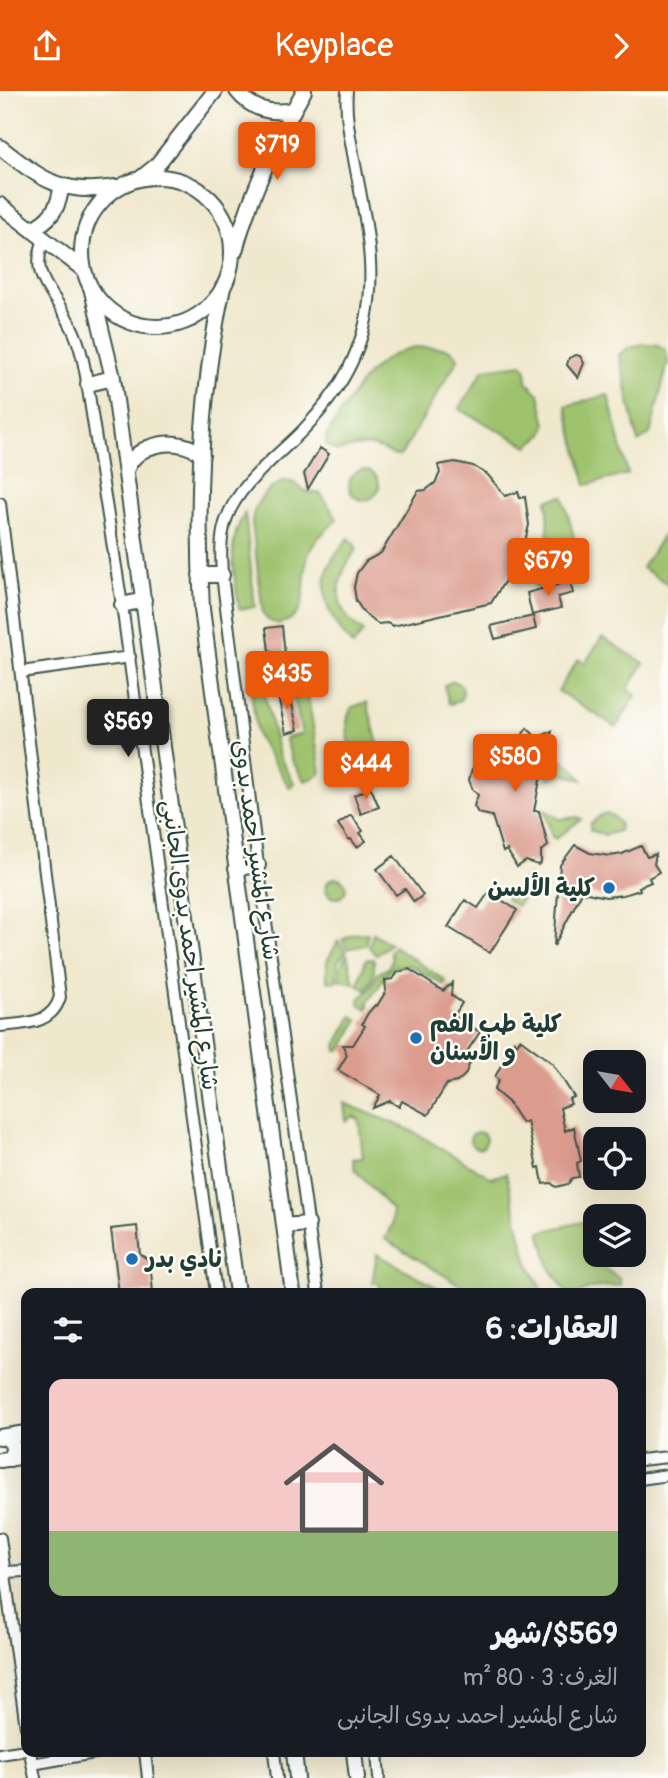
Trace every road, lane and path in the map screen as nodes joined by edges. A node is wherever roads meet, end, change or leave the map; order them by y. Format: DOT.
graph roads {
  1 [pos="215,91"];
  2 [pos="237,91"];
  3 [pos="304,91"];
  4 [pos="347,91"];
  5 [pos="293,110"];
  6 [pos="0,147"];
  7 [pos="140,179"];
  8 [pos="61,186"];
  9 [pos="121,186"];
  10 [pos="0,205"];
  11 [pos="31,229"];
  12 [pos="44,240"];
  13 [pos="231,265"];
  14 [pos="84,270"];
  15 [pos="223,287"];
  16 [pos="92,291"];
  17 [pos="113,378"];
  18 [pos="88,384"];
  19 [pos="202,454"];
  20 [pos="126,471"];
  21 [pos="0,503"];
  22 [pos="2,533"];
  23 [pos="200,575"];
  24 [pos="222,575"];
  25 [pos="144,600"];
  26 [pos="122,605"];
  27 [pos="130,657"];
  28 [pos="20,671"];
  29 [pos="159,715"];
  30 [pos="138,719"];
  31 [pos="258,865"];
  32 [pos="236,868"];
  33 [pos="0,1026"];
  34 [pos="308,1224"];
  35 [pos="284,1226"];
  36 [pos="215,1288"];
  37 [pos="236,1288"];
  38 [pos="292,1288"];
  39 [pos="317,1288"];
  40 [pos="21,1434"];
  41 [pos="3,1436"];
  42 [pos="668,1457"];
  43 [pos="646,1459"];
  44 [pos="5,1460"];
  45 [pos="668,1475"];
  46 [pos="646,1478"];
  47 [pos="0,1538"];
  48 [pos="21,1571"];
  49 [pos="4,1572"];
  50 [pos="21,1692"];
  51 [pos="21,1752"];
  52 [pos="0,1754"];
  53 [pos="30,1757"];
  54 [pos="72,1757"];
  55 [pos="146,1757"];
  56 [pos="275,1757"];
  57 [pos="295,1757"];
  58 [pos="355,1757"];
  59 [pos="378,1757"];
  60 [pos="32,1764"];
  61 [pos="35,1778"];
  62 [pos="148,1778"];
  63 [pos="277,1778"];
  64 [pos="297,1778"];
  65 [pos="357,1778"];
  66 [pos="380,1778"];
  1 -- 7 [label="street"];
  2 -- 5 [label="street"];
  3 -- 5 [label="street"];
  4 -- 24 [label="street"];
  5 -- 13 [label="street"];
  6 -- 8 [label="street"];
  7 -- 9 [label="street"];
  7 -- 13 [label="street"];
  8 -- 9 [label="street"];
  8 -- 11 [label="street"];
  9 -- 14 [label="street"];
  10 -- 11 [label="street"];
  11 -- 12 [label="street"];
  12 -- 14 [label="street"];
  12 -- 18 [label="street, شارع المشير احمد بدوى الجانبى"];
  13 -- 15 [label="street"];
  14 -- 16 [label="street"];
  15 -- 16 [label="street"];
  15 -- 19 [label="street, شارع المشير احمد بدوى"];
  16 -- 17 [label="street"];
  17 -- 18 [label="street"];
  17 -- 20 [label="street"];
  18 -- 26 [label="street, شارع المشير احمد بدوى الجانبى"];
  19 -- 20 [label="street"];
  19 -- 23 [label="street, شارع المشير احمد بدوى"];
  20 -- 25 [label="street"];
  21 -- 22 [label="street"];
  22 -- 28 [label="street"];
  23 -- 24 [label="street"];
  23 -- 32 [label="street, شارع المشير احمد بدوى"];
  24 -- 31 [label="street"];
  25 -- 26 [label="street"];
  25 -- 29 [label="street"];
  26 -- 27 [label="street, شارع المشير احمد بدوى الجانبى"];
  27 -- 28 [label="street"];
  27 -- 30 [label="street, شارع المشير احمد بدوى الجانبى"];
  28 -- 33 [label="street"];
  29 -- 30 [label="street"];
  29 -- 37 [label="street"];
  30 -- 36 [label="street, شارع المشير احمد بدوى الجانبى"];
  31 -- 32 [label="street"];
  31 -- 34 [label="street"];
  32 -- 35 [label="street, شارع المشير احمد بدوى"];
  34 -- 35 [label="street"];
  34 -- 39 [label="street"];
  35 -- 38 [label="street, شارع المشير احمد بدوى"];
  40 -- 41 [label="street"];
  41 -- 44 [label="street"];
  42 -- 43 [label="street"];
  45 -- 46 [label="street"];
  47 -- 49 [label="street"];
  48 -- 49 [label="street"];
  49 -- 50 [label="street"];
  51 -- 52 [label="street"];
  53 -- 60 [label="street"];
  54 -- 60 [label="street"];
  55 -- 62 [label="street"];
  56 -- 63 [label="street"];
  57 -- 64 [label="street"];
  58 -- 65 [label="street"];
  59 -- 66 [label="street"];
  60 -- 61 [label="street"];
}
